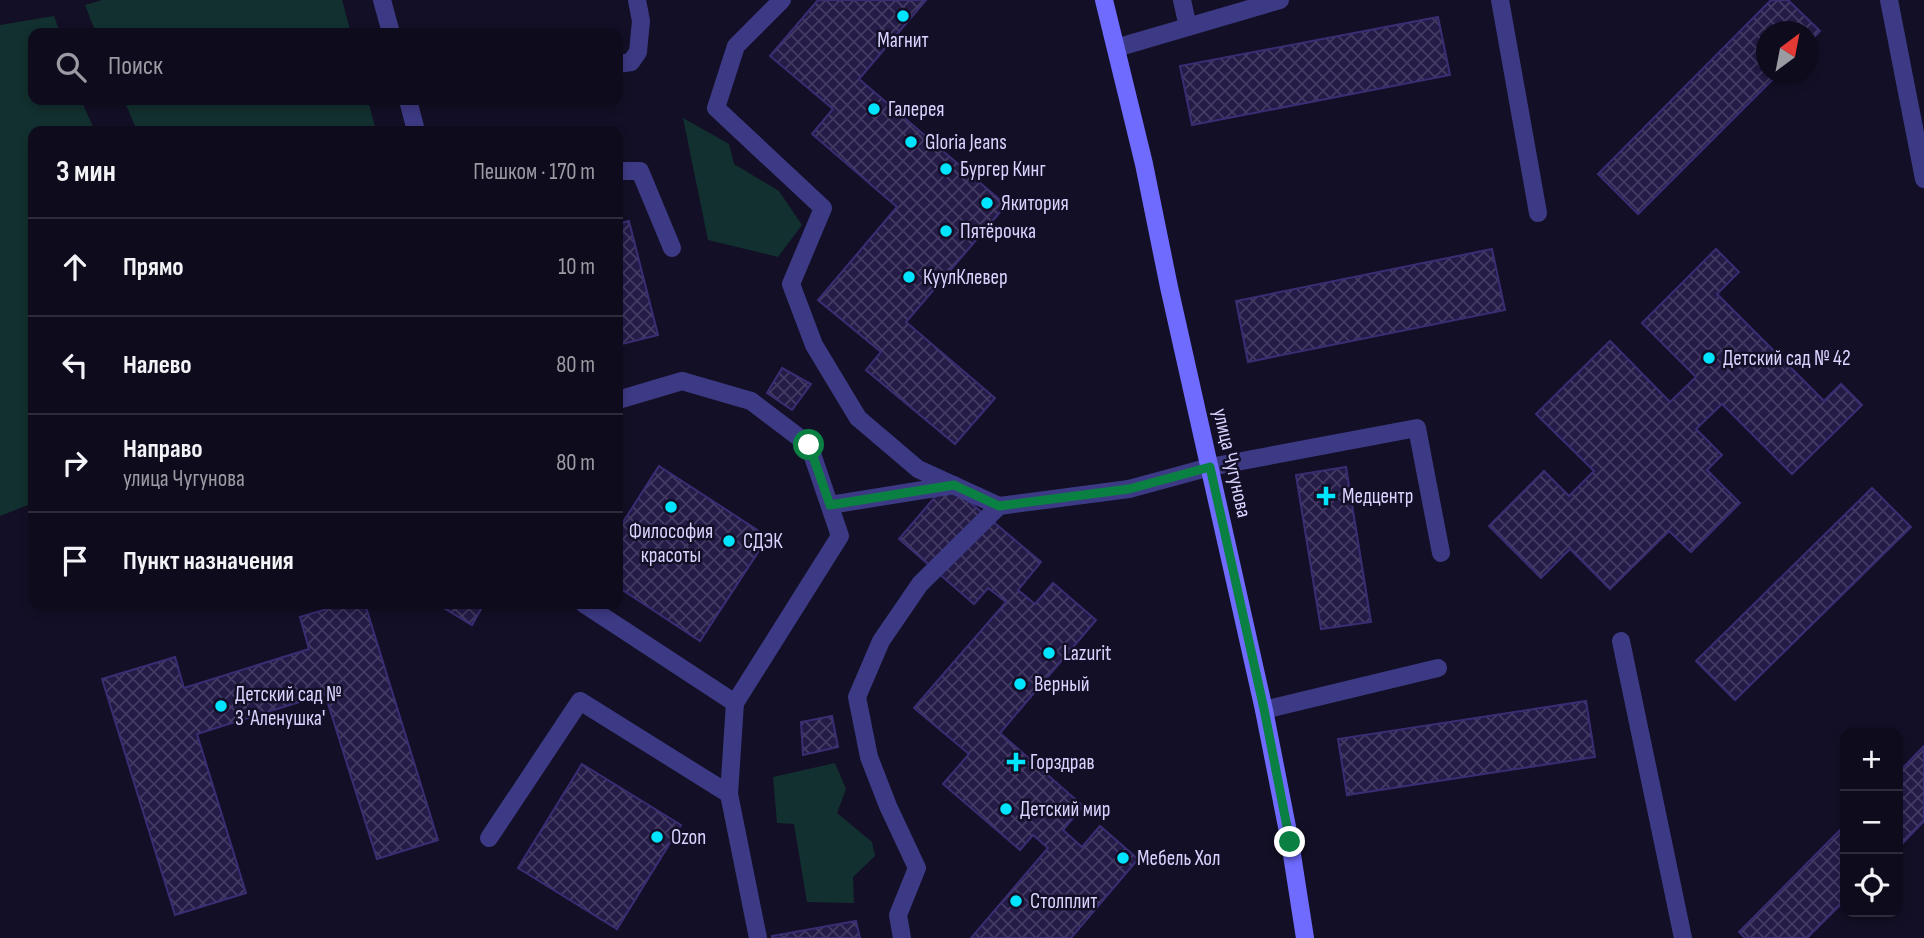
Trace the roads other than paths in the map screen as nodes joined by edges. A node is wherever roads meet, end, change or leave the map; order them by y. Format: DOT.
graph roads {
  1 [pos="382,0"];
  2 [pos="637,0"];
  3 [pos="782,0"];
  4 [pos="1104,0"];
  5 [pos="1182,0"];
  6 [pos="1280,0"];
  7 [pos="1500,0"];
  8 [pos="1889,0"];
  9 [pos="1188,27"];
  10 [pos="390,28"];
  11 [pos="1116,48"];
  12 [pos="623,63"];
  13 [pos="409,105"];
  14 [pos="415,126"];
  15 [pos="623,171"];
  16 [pos="1924,179"];
  17 [pos="1538,213"];
  18 [pos="672,248"];
  19 [pos="623,399"];
  20 [pos="1210,467"];
  21 [pos="954,485"];
  22 [pos="830,505"];
  23 [pos="999,506"];
  24 [pos="1441,553"];
  25 [pos="592,609"];
  26 [pos="1620,641"];
  27 [pos="1438,668"];
  28 [pos="735,703"];
  29 [pos="1264,709"];
  30 [pos="729,794"];
  31 [pos="489,838"];
  32 [pos="758,938"];
  33 [pos="902,938"];
  34 [pos="1305,938"];
  35 [pos="1684,938"];
  1 -- 10 [label="street"];
  2 -- 12 [label="street"];
  3 -- 21 [label="street"];
  4 -- 11 [label="main road, улица Чугунова"];
  5 -- 9 [label="street"];
  6 -- 9 [label="street"];
  7 -- 17 [label="street"];
  8 -- 16 [label="street"];
  9 -- 11 [label="street"];
  11 -- 20 [label="main road, улица Чугунова"];
  13 -- 14 [label="street"];
  15 -- 18 [label="street"];
  19 -- 22 [label="street"];
  20 -- 23 [label="street"];
  20 -- 24 [label="street"];
  20 -- 29 [label="main road, улица Чугунова"];
  21 -- 22 [label="street"];
  21 -- 23 [label="street"];
  22 -- 28 [label="street"];
  23 -- 33 [label="street"];
  25 -- 28 [label="street"];
  26 -- 35 [label="street"];
  27 -- 29 [label="street"];
  28 -- 30 [label="street"];
  29 -- 34 [label="main road, улица Чугунова"];
  30 -- 31 [label="street"];
  30 -- 32 [label="street"];
}
